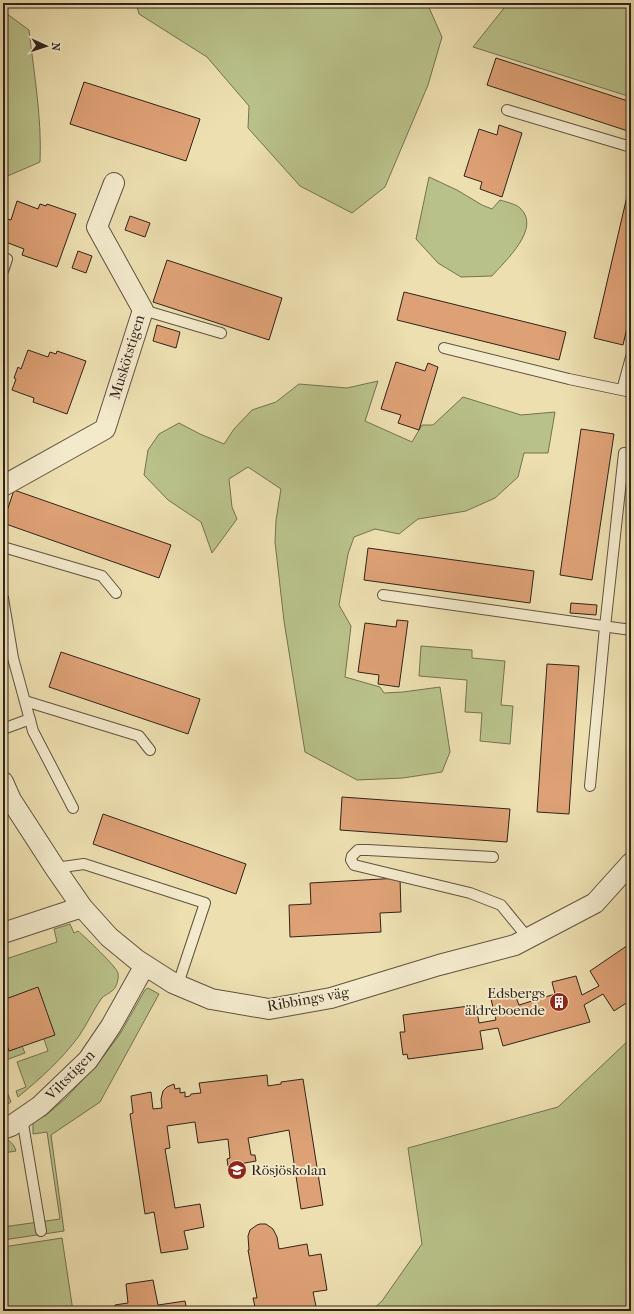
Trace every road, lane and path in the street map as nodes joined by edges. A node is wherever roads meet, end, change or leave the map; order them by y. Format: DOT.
graph roads {
  1 [pos="507,110"];
  2 [pos="631,147"];
  3 [pos="114,183"];
  4 [pos="7,259"];
  5 [pos="3,271"];
  6 [pos="143,310"];
  7 [pos="222,333"];
  8 [pos="444,348"];
  9 [pos="631,357"];
  10 [pos="627,391"];
  11 [pos="624,453"];
  12 [pos="3,486"];
  13 [pos="3,547"];
  14 [pos="116,593"];
  15 [pos="383,596"];
  16 [pos="3,598"];
  17 [pos="605,626"];
  18 [pos="631,630"];
  19 [pos="25,701"];
  20 [pos="30,719"];
  21 [pos="3,730"];
  22 [pos="150,750"];
  23 [pos="3,782"];
  24 [pos="590,786"];
  25 [pos="73,808"];
  26 [pos="493,857"];
  27 [pos="631,863"];
  28 [pos="55,868"];
  29 [pos="82,907"];
  30 [pos="3,933"];
  31 [pos="528,938"];
  32 [pos="145,965"];
  33 [pos="178,984"];
  34 [pos="22,1118"];
  35 [pos="3,1129"];
  36 [pos="41,1231"];
  1 -- 2 [label="lane"];
  3 -- 6 [label="street, Muskötstigen"];
  4 -- 5 [label="lane"];
  6 -- 7 [label="lane"];
  6 -- 12 [label="street, Muskötstigen"];
  8 -- 10 [label="lane"];
  9 -- 10 [label="lane"];
  11 -- 17 [label="lane"];
  13 -- 14 [label="lane"];
  15 -- 17 [label="lane"];
  16 -- 19 [label="lane"];
  17 -- 18 [label="lane"];
  17 -- 24 [label="lane"];
  19 -- 20 [label="lane"];
  19 -- 22 [label="lane"];
  20 -- 21 [label="lane"];
  20 -- 25 [label="lane"];
  23 -- 28 [label="street, Ribbings väg"];
  26 -- 31 [label="lane"];
  27 -- 31 [label="street, Ribbings väg"];
  28 -- 29 [label="street, Ribbings väg"];
  28 -- 33 [label="lane"];
  29 -- 30 [label="street"];
  29 -- 32 [label="street, Ribbings väg"];
  31 -- 33 [label="street, Ribbings väg"];
  32 -- 33 [label="street, Ribbings väg"];
  32 -- 34 [label="street, Viltstigen"];
  34 -- 35 [label="street, Viltstigen"];
  34 -- 36 [label="lane"];
}
